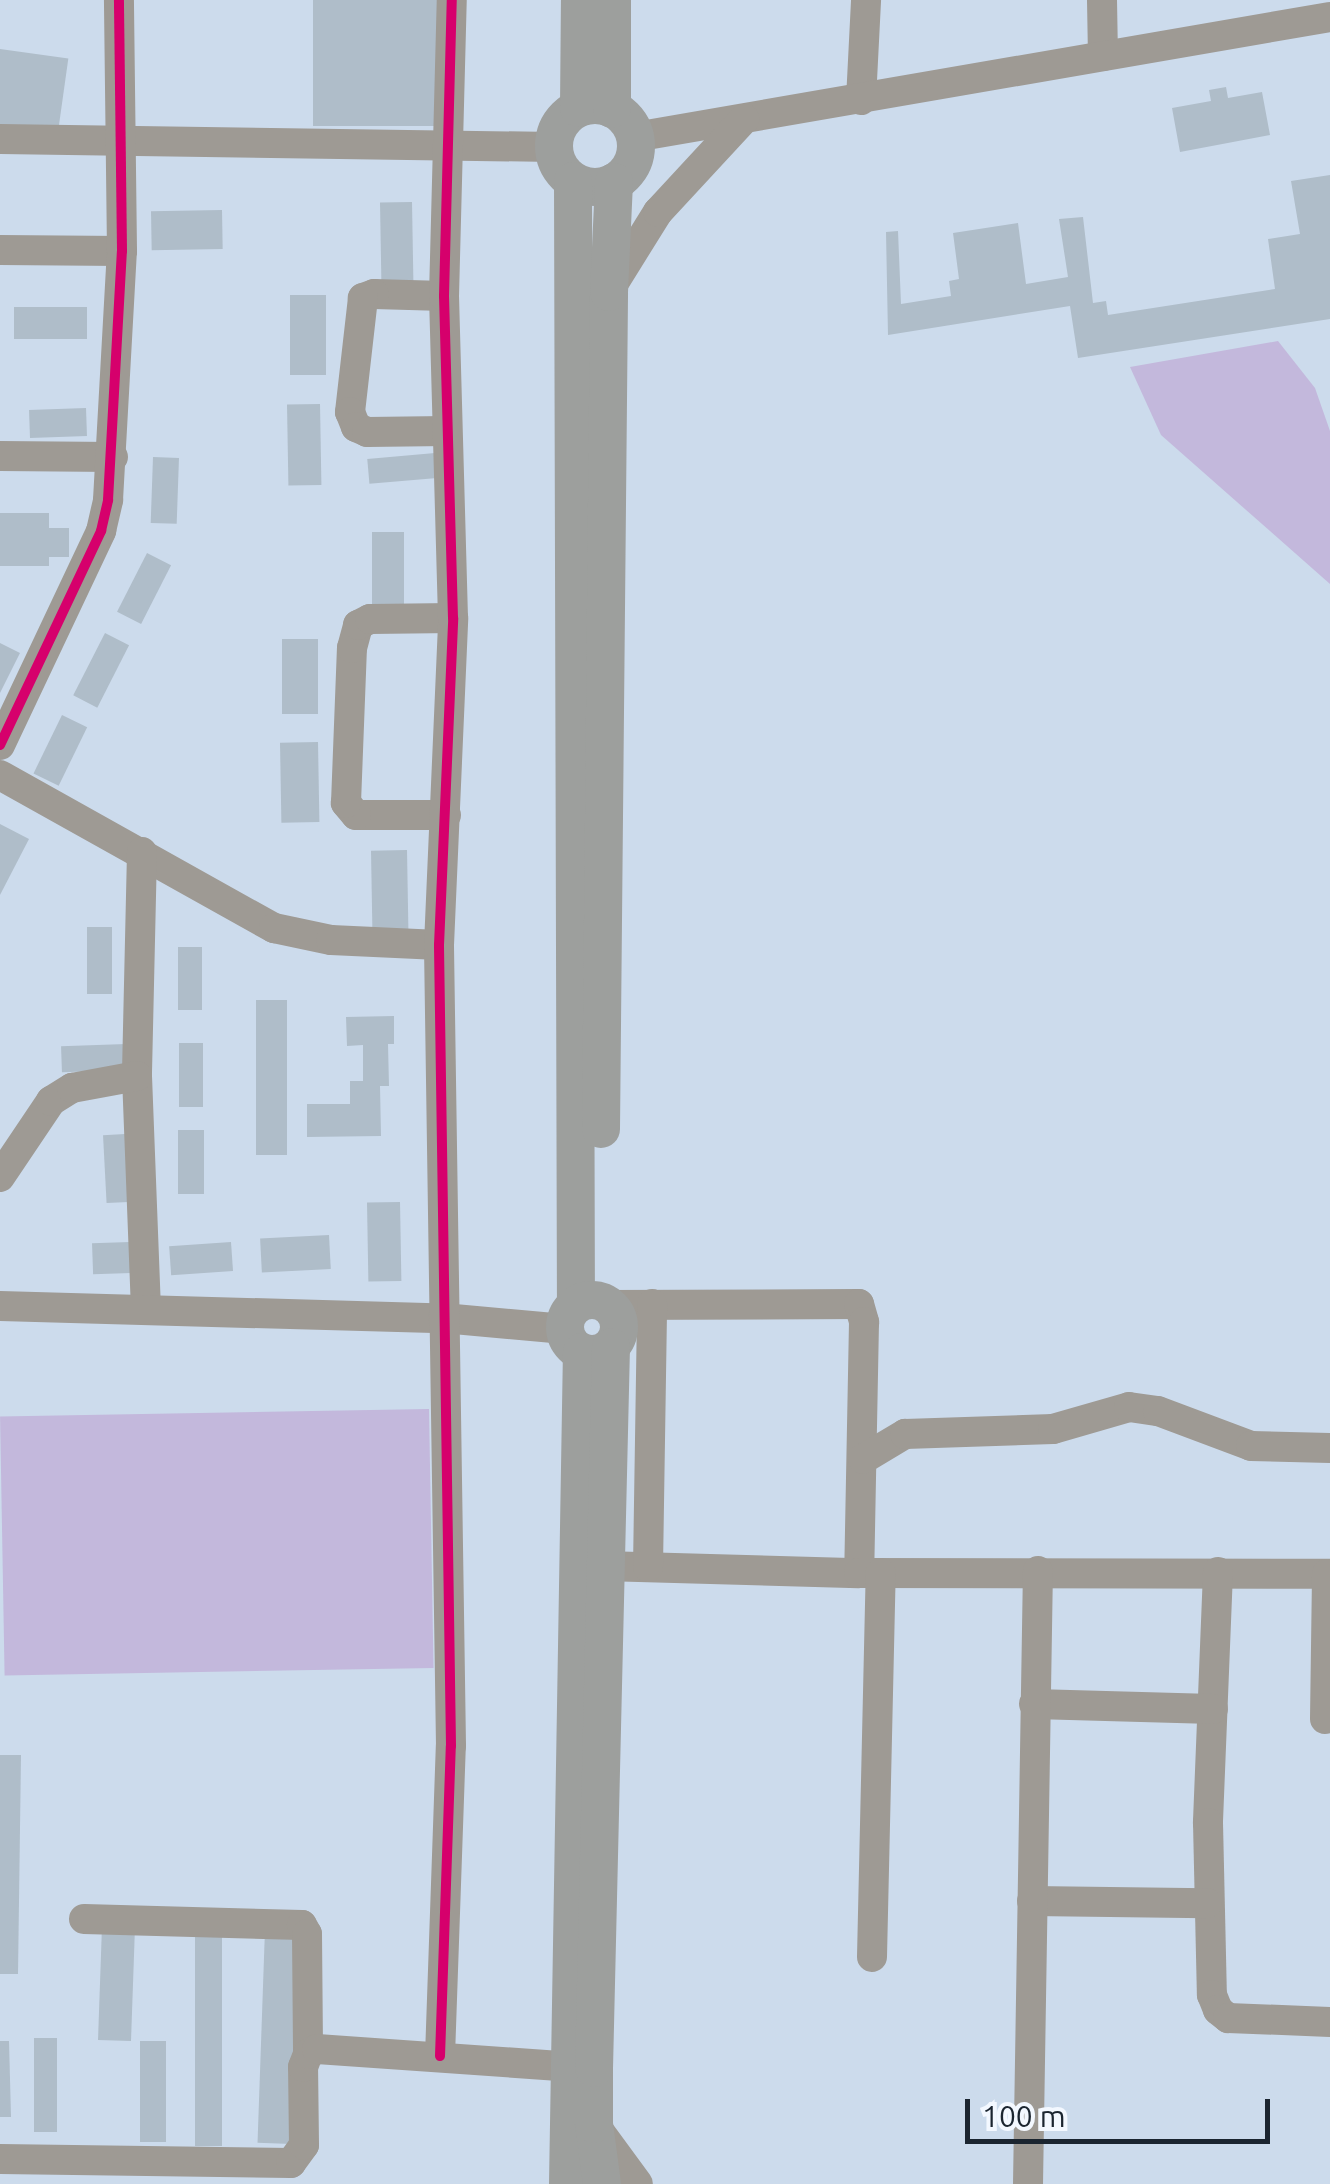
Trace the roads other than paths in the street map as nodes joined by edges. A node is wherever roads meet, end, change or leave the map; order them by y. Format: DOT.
graph roads {
  1 [pos="120,0"];
  2 [pos="452,0"];
  3 [pos="580,0"];
  4 [pos="612,0"];
  5 [pos="866,0"];
  6 [pos="1102,0"];
  7 [pos="1316,12"];
  8 [pos="1102,56"];
  9 [pos="861,100"];
  10 [pos="608,118"];
  11 [pos="744,119"];
  12 [pos="0,139"];
  13 [pos="121,140"];
  14 [pos="452,146"];
  15 [pos="554,147"];
  16 [pos="573,181"];
  17 [pos="614,182"];
  18 [pos="0,250"];
  19 [pos="122,250"];
  20 [pos="608,292"];
  21 [pos="444,296"];
  22 [pos="446,431"];
  23 [pos="0,456"];
  24 [pos="113,457"];
  25 [pos="453,618"];
  26 [pos="0,744"];
  27 [pos="0,775"];
  28 [pos="446,814"];
  29 [pos="142,852"];
  30 [pos="439,945"];
  31 [pos="136,1076"];
  32 [pos="0,1177"];
  33 [pos="652,1304"];
  34 [pos="0,1306"];
  35 [pos="146,1307"];
  36 [pos="443,1318"];
  37 [pos="590,1323"];
  38 [pos="1330,1448"];
  39 [pos="863,1459"];
  40 [pos="603,1566"];
  41 [pos="648,1567"];
  42 [pos="1038,1571"];
  43 [pos="1218,1572"];
  44 [pos="870,1573"];
  45 [pos="1328,1574"];
  46 [pos="1034,1704"];
  47 [pos="1212,1710"];
  48 [pos="1326,1719"];
  49 [pos="1032,1901"];
  50 [pos="1208,1902"];
  51 [pos="84,1919"];
  52 [pos="872,1958"];
  53 [pos="1330,2022"];
  54 [pos="308,2054"];
  55 [pos="440,2056"];
  56 [pos="581,2068"];
  57 [pos="594,2124"];
  58 [pos="0,2159"];
  59 [pos="568,2184"];
  60 [pos="602,2184"];
  61 [pos="638,2184"];
  62 [pos="1028,2184"];
  1 -- 13 [label="street"];
  2 -- 14 [label="street"];
  3 -- 10 [label="main road"];
  4 -- 10 [label="main road"];
  5 -- 9 [label="street"];
  6 -- 8 [label="street"];
  7 -- 8 [label="street"];
  8 -- 9 [label="street"];
  9 -- 11 [label="street"];
  10 -- 11 [label="street"];
  10 -- 15 [label="main road"];
  10 -- 17 [label="main road"];
  11 -- 20 [label="street"];
  12 -- 13 [label="street"];
  13 -- 14 [label="street"];
  13 -- 19 [label="street"];
  14 -- 15 [label="street"];
  14 -- 21 [label="street"];
  15 -- 16 [label="main road"];
  16 -- 17 [label="main road"];
  16 -- 37 [label="main road"];
  17 -- 20 [label="main road"];
  18 -- 19 [label="street"];
  19 -- 24 [label="street"];
  20 -- 37 [label="main road"];
  21 -- 22 [label="street"];
  21 -- 22 [label="street"];
  22 -- 25 [label="street"];
  23 -- 24 [label="street"];
  24 -- 26 [label="street"];
  25 -- 28 [label="street"];
  25 -- 28 [label="street"];
  27 -- 29 [label="street"];
  28 -- 30 [label="street"];
  29 -- 30 [label="street"];
  29 -- 31 [label="street"];
  30 -- 36 [label="street"];
  31 -- 32 [label="street"];
  31 -- 35 [label="street"];
  33 -- 37 [label="street"];
  33 -- 39 [label="street"];
  33 -- 41 [label="street"];
  34 -- 35 [label="street"];
  35 -- 36 [label="street"];
  36 -- 37 [label="street"];
  36 -- 55 [label="street"];
  37 -- 40 [label="main road"];
  37 -- 56 [label="main road"];
  38 -- 39 [label="street"];
  39 -- 44 [label="street"];
  40 -- 41 [label="street"];
  40 -- 56 [label="main road"];
  41 -- 44 [label="street"];
  42 -- 43 [label="street"];
  42 -- 44 [label="street"];
  42 -- 46 [label="street"];
  43 -- 45 [label="street"];
  43 -- 47 [label="street"];
  44 -- 52 [label="street"];
  45 -- 48 [label="street"];
  46 -- 47 [label="street"];
  46 -- 49 [label="street"];
  47 -- 50 [label="street"];
  49 -- 50 [label="street"];
  49 -- 62 [label="street"];
  50 -- 53 [label="street"];
  51 -- 54 [label="street"];
  54 -- 55 [label="street"];
  54 -- 58 [label="street"];
  55 -- 56 [label="street"];
  56 -- 57 [label="main road"];
  56 -- 59 [label="main road"];
  57 -- 60 [label="main road"];
  57 -- 61 [label="street"];
}
